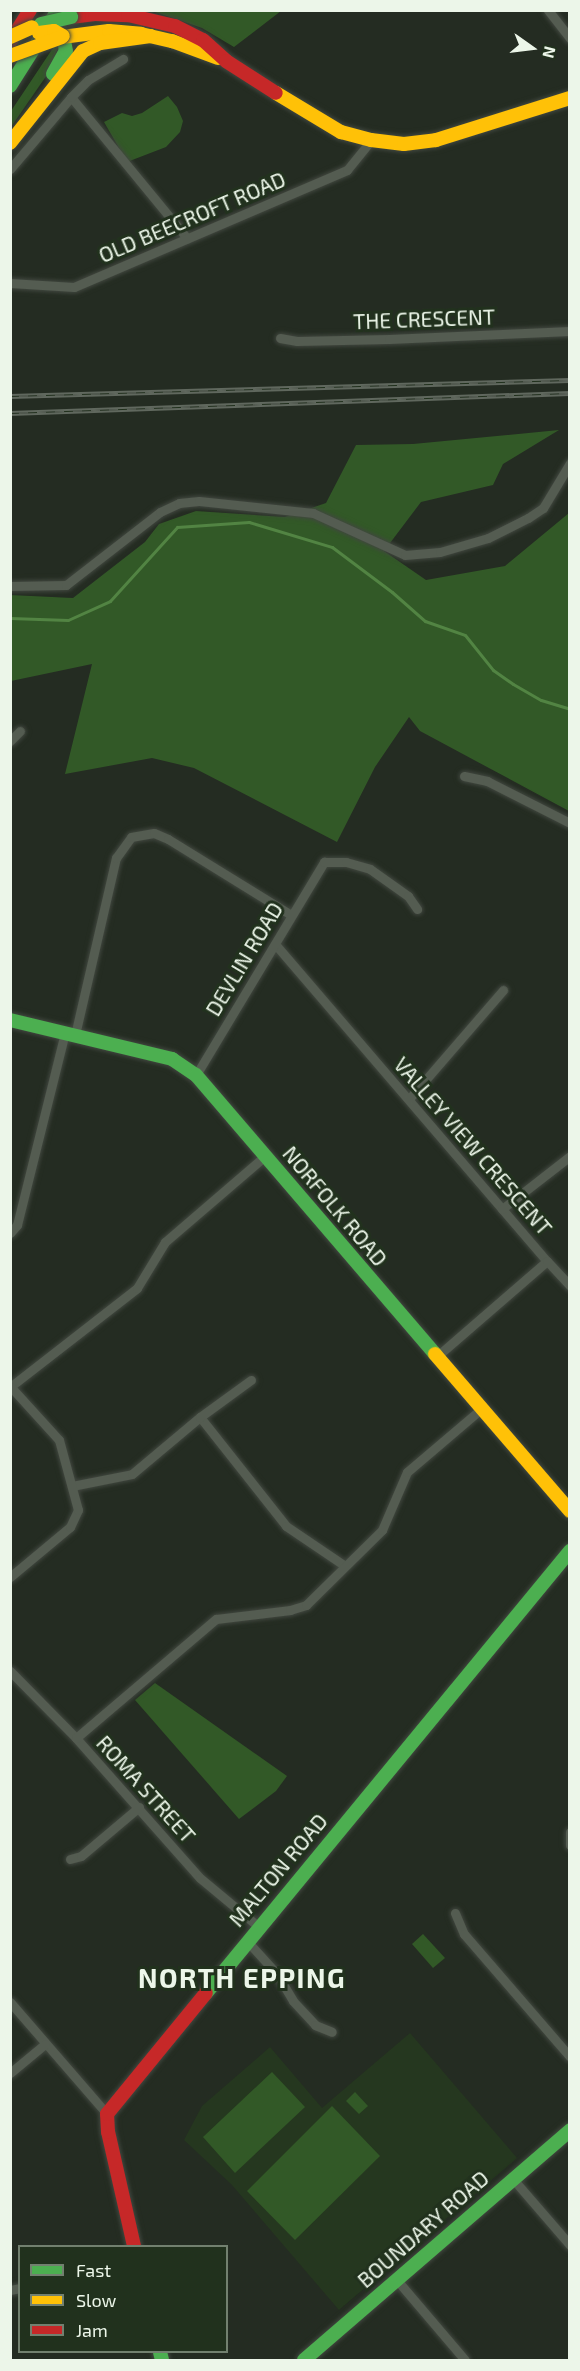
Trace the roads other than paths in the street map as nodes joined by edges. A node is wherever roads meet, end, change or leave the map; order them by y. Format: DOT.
graph roads {
  1 [pos="30,10"];
  2 [pos="548,10"];
  3 [pos="64,14"];
  4 [pos="63,36"];
  5 [pos="151,36"];
  6 [pos="10,37"];
  7 [pos="570,38"];
  8 [pos="10,44"];
  9 [pos="10,56"];
  10 [pos="123,59"];
  11 [pos="226,61"];
  12 [pos="10,86"];
  13 [pos="71,97"];
  14 [pos="570,98"];
  15 [pos="10,138"];
  16 [pos="371,140"];
  17 [pos="10,143"];
  18 [pos="10,169"];
  19 [pos="187,238"];
  20 [pos="10,283"];
  21 [pos="570,331"];
  22 [pos="280,338"];
  23 [pos="570,463"];
  24 [pos="10,586"];
  25 [pos="20,731"];
  26 [pos="10,741"];
  27 [pos="464,776"];
  28 [pos="570,823"];
  29 [pos="417,909"];
  30 [pos="291,915"];
  31 [pos="275,944"];
  32 [pos="503,990"];
  33 [pos="10,1020"];
  34 [pos="70,1034"];
  35 [pos="196,1075"];
  36 [pos="409,1099"];
  37 [pos="265,1156"];
  38 [pos="570,1156"];
  39 [pos="502,1209"];
  40 [pos="10,1233"];
  41 [pos="547,1261"];
  42 [pos="570,1286"];
  43 [pos="436,1357"];
  44 [pos="251,1380"];
  45 [pos="11,1387"];
  46 [pos="481,1409"];
  47 [pos="200,1417"];
  48 [pos="72,1486"];
  49 [pos="570,1511"];
  50 [pos="570,1551"];
  51 [pos="345,1566"];
  52 [pos="10,1577"];
  53 [pos="10,1671"];
  54 [pos="76,1738"];
  55 [pos="139,1807"];
  56 [pos="570,1832"];
  57 [pos="570,1845"];
  58 [pos="70,1859"];
  59 [pos="454,1913"];
  60 [pos="259,1927"];
  61 [pos="247,1941"];
  62 [pos="10,2002"];
  63 [pos="332,2032"];
  64 [pos="45,2044"];
  65 [pos="570,2057"];
  66 [pos="10,2073"];
  67 [pos="107,2114"];
  68 [pos="570,2130"];
  69 [pos="513,2180"];
  70 [pos="134,2245"];
  71 [pos="570,2245"];
  72 [pos="396,2279"];
  73 [pos="304,2361"];
  74 [pos="465,2361"];
  1 -- 8 [label="main road"];
  2 -- 7 [label="street"];
  3 -- 6 [label="main road, bridge"];
  3 -- 11 [label="main road"];
  3 -- 12 [label="main road"];
  4 -- 5 [label="main road"];
  4 -- 8 [label="main road, bridge"];
  4 -- 9 [label="main road, bridge"];
  4 -- 15 [label="main road"];
  5 -- 11 [label="main road"];
  5 -- 17 [label="main road"];
  10 -- 13 [label="street"];
  11 -- 16 [label="main road"];
  13 -- 18 [label="street"];
  13 -- 19 [label="street"];
  14 -- 16 [label="main road"];
  16 -- 19 [label="street, OLD BEECROFT ROAD"];
  19 -- 20 [label="street, OLD BEECROFT ROAD"];
  21 -- 22 [label="street, THE CRESCENT"];
  23 -- 24 [label="street"];
  25 -- 26 [label="street"];
  27 -- 28 [label="street"];
  29 -- 30 [label="street, DEVLIN ROAD"];
  30 -- 31 [label="street, DEVLIN ROAD"];
  30 -- 34 [label="street"];
  31 -- 35 [label="street, DEVLIN ROAD"];
  31 -- 36 [label="street, VALLEY VIEW CRESCENT"];
  32 -- 36 [label="street"];
  33 -- 34 [label="main road, NORFOLK ROAD"];
  34 -- 35 [label="main road, NORFOLK ROAD"];
  34 -- 40 [label="street"];
  35 -- 37 [label="main road, NORFOLK ROAD"];
  36 -- 39 [label="street, VALLEY VIEW CRESCENT"];
  37 -- 43 [label="main road, NORFOLK ROAD"];
  37 -- 45 [label="street"];
  38 -- 39 [label="street"];
  39 -- 41 [label="street, VALLEY VIEW CRESCENT"];
  41 -- 42 [label="street"];
  41 -- 43 [label="street, VALLEY VIEW CRESCENT"];
  43 -- 46 [label="main road, NORFOLK ROAD"];
  44 -- 47 [label="street"];
  45 -- 48 [label="street"];
  46 -- 49 [label="main road, NORFOLK ROAD"];
  46 -- 51 [label="street"];
  47 -- 48 [label="street"];
  47 -- 51 [label="street"];
  48 -- 52 [label="street"];
  50 -- 60 [label="main road, MALTON ROAD"];
  51 -- 54 [label="street"];
  53 -- 54 [label="street, ROMA STREET"];
  54 -- 55 [label="street, ROMA STREET"];
  55 -- 58 [label="street"];
  55 -- 60 [label="street, ROMA STREET"];
  56 -- 57 [label="street"];
  59 -- 65 [label="street"];
  60 -- 61 [label="main road, MALTON ROAD"];
  61 -- 63 [label="street"];
  61 -- 67 [label="main road, MALTON ROAD"];
  62 -- 64 [label="street"];
  64 -- 66 [label="street"];
  64 -- 67 [label="street"];
  67 -- 70 [label="main road"];
  68 -- 69 [label="main road, BOUNDARY ROAD"];
  69 -- 71 [label="street"];
  69 -- 72 [label="main road, BOUNDARY ROAD"];
  72 -- 73 [label="main road, BOUNDARY ROAD"];
  72 -- 74 [label="street"];
}
